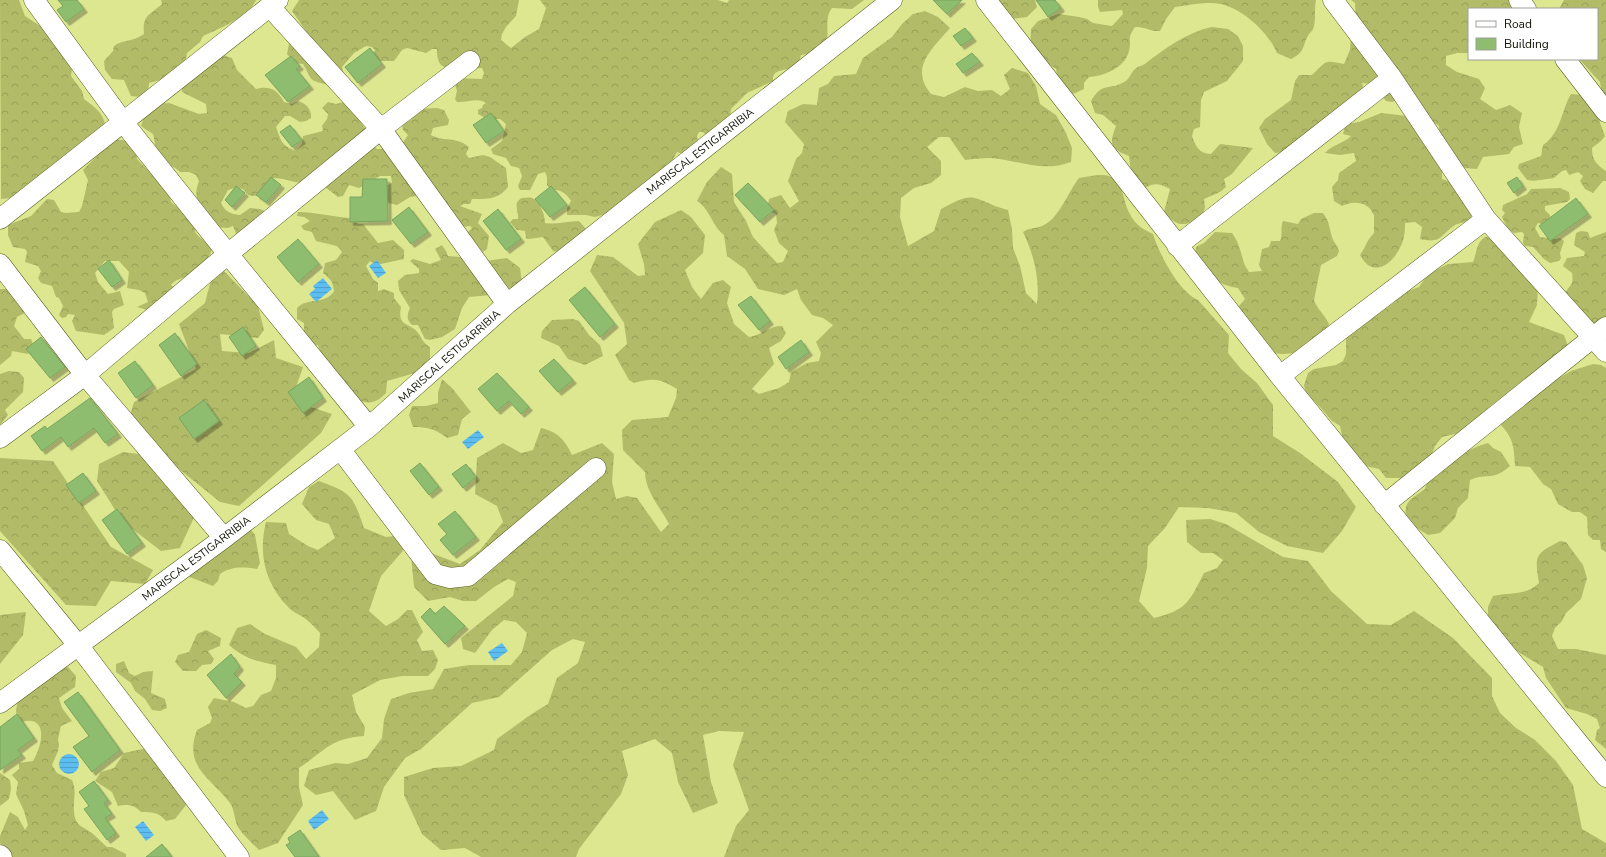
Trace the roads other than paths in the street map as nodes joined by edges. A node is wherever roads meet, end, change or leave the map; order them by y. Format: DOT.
graph roads {
  1 [pos="34,0"];
  2 [pos="892,0"];
  3 [pos="986,0"];
  4 [pos="1333,0"];
  5 [pos="1519,0"];
  6 [pos="274,3"];
  7 [pos="1525,8"];
  8 [pos="1566,60"];
  9 [pos="470,61"];
  10 [pos="1392,78"];
  11 [pos="1606,112"];
  12 [pos="123,122"];
  13 [pos="381,128"];
  14 [pos="0,219"];
  15 [pos="1486,219"];
  16 [pos="1177,246"];
  17 [pos="228,254"];
  18 [pos="0,264"];
  19 [pos="507,304"];
  20 [pos="1602,338"];
  21 [pos="85,375"];
  22 [pos="1280,376"];
  23 [pos="369,427"];
  24 [pos="0,438"];
  25 [pos="340,449"];
  26 [pos="596,468"];
  27 [pos="1384,505"];
  28 [pos="224,538"];
  29 [pos="0,550"];
  30 [pos="78,645"];
  31 [pos="0,703"];
  32 [pos="1606,778"];
  33 [pos="238,857"];
  1 -- 12 [label="street"];
  2 -- 19 [label="street, MARISCAL ESTIGARRIBIA"];
  3 -- 16 [label="street"];
  4 -- 10 [label="street"];
  5 -- 7 [label="street"];
  6 -- 12 [label="street"];
  6 -- 13 [label="street"];
  8 -- 11 [label="street"];
  9 -- 13 [label="street"];
  10 -- 15 [label="street"];
  10 -- 16 [label="street"];
  12 -- 14 [label="street"];
  12 -- 17 [label="street"];
  13 -- 17 [label="street"];
  13 -- 19 [label="street"];
  15 -- 20 [label="street"];
  15 -- 22 [label="street"];
  16 -- 22 [label="street"];
  17 -- 21 [label="street"];
  17 -- 23 [label="street"];
  18 -- 21 [label="street"];
  19 -- 23 [label="street, MARISCAL ESTIGARRIBIA"];
  20 -- 27 [label="street"];
  21 -- 24 [label="street"];
  21 -- 28 [label="street"];
  22 -- 27 [label="street"];
  23 -- 25 [label="street, MARISCAL ESTIGARRIBIA"];
  25 -- 26 [label="street"];
  25 -- 28 [label="street, MARISCAL ESTIGARRIBIA"];
  27 -- 32 [label="street"];
  28 -- 30 [label="street, MARISCAL ESTIGARRIBIA"];
  29 -- 30 [label="street"];
  30 -- 31 [label="street, MARISCAL ESTIGARRIBIA"];
  30 -- 33 [label="street"];
}
